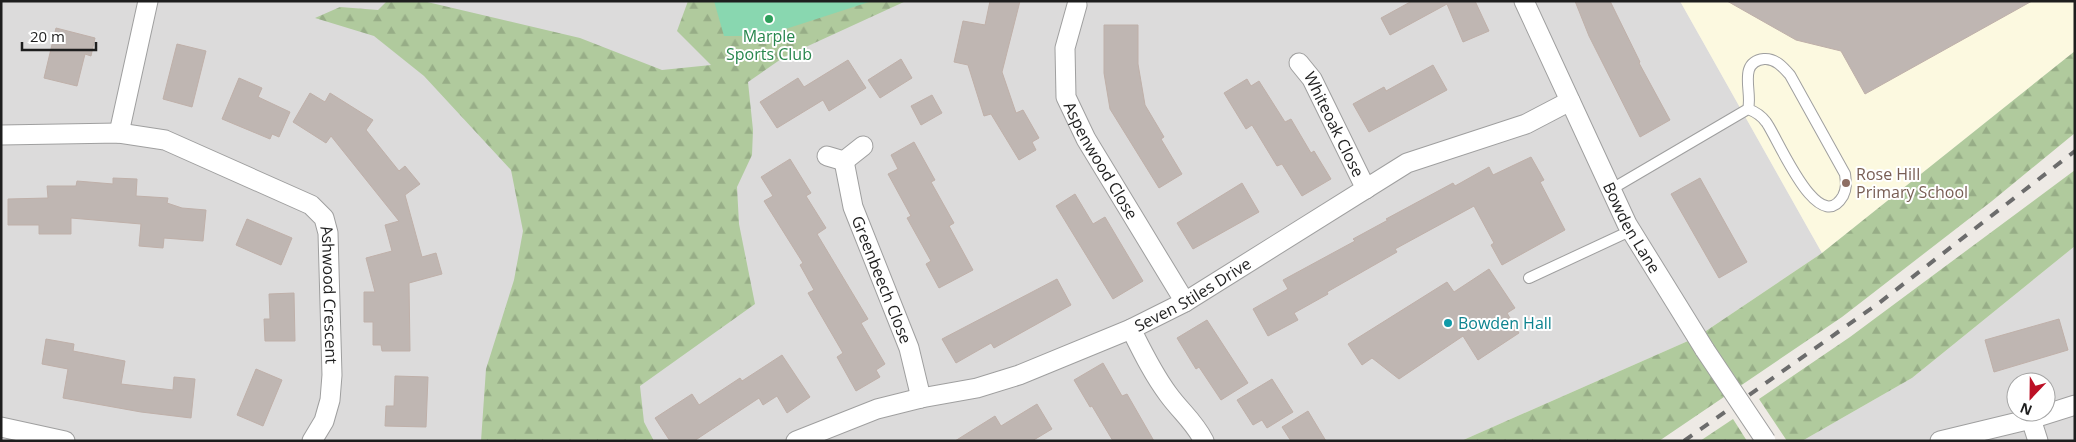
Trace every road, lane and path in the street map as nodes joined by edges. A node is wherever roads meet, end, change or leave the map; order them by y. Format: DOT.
graph roads {
  1 [pos="148,1"];
  2 [pos="1524,1"];
  3 [pos="1076,6"];
  4 [pos="1300,63"];
  5 [pos="1570,101"];
  6 [pos="1744,111"];
  7 [pos="120,133"];
  8 [pos="1,135"];
  9 [pos="863,146"];
  10 [pos="1366,189"];
  11 [pos="1610,190"];
  12 [pos="1630,230"];
  13 [pos="1529,278"];
  14 [pos="1185,302"];
  15 [pos="1131,329"];
  16 [pos="921,398"];
  17 [pos="2075,405"];
  18 [pos="2056,411"];
  19 [pos="2015,422"];
  20 [pos="2032,422"];
  21 [pos="1,427"];
  22 [pos="65,441"];
  23 [pos="312,441"];
  24 [pos="796,441"];
  25 [pos="1204,441"];
  26 [pos="1766,441"];
  27 [pos="1940,441"];
  28 [pos="2038,441"];
  1 -- 7 [label="street"];
  2 -- 5 [label="street, Bowden Lane"];
  3 -- 14 [label="street, Aspenwood Close"];
  4 -- 10 [label="street, Whiteoak Close"];
  5 -- 10 [label="street, Seven Stiles Drive"];
  5 -- 11 [label="street, Bowden Lane"];
  6 -- 6 [label="lane"];
  6 -- 11 [label="lane"];
  7 -- 8 [label="street, Ashwood Crescent"];
  7 -- 23 [label="street, Ashwood Crescent"];
  9 -- 16 [label="street, Greenbeech Close"];
  10 -- 14 [label="street, Seven Stiles Drive"];
  11 -- 12 [label="street, Bowden Lane"];
  12 -- 13 [label="lane"];
  12 -- 26 [label="street, Bowden Lane, bridge"];
  14 -- 15 [label="street, Seven Stiles Drive"];
  15 -- 16 [label="street, Seven Stiles Drive"];
  15 -- 25 [label="street"];
  16 -- 24 [label="street, Seven Stiles Drive"];
  17 -- 18 [label="street"];
  19 -- 27 [label="street"];
  20 -- 28 [label="street"];
  21 -- 22 [label="street"];
}
